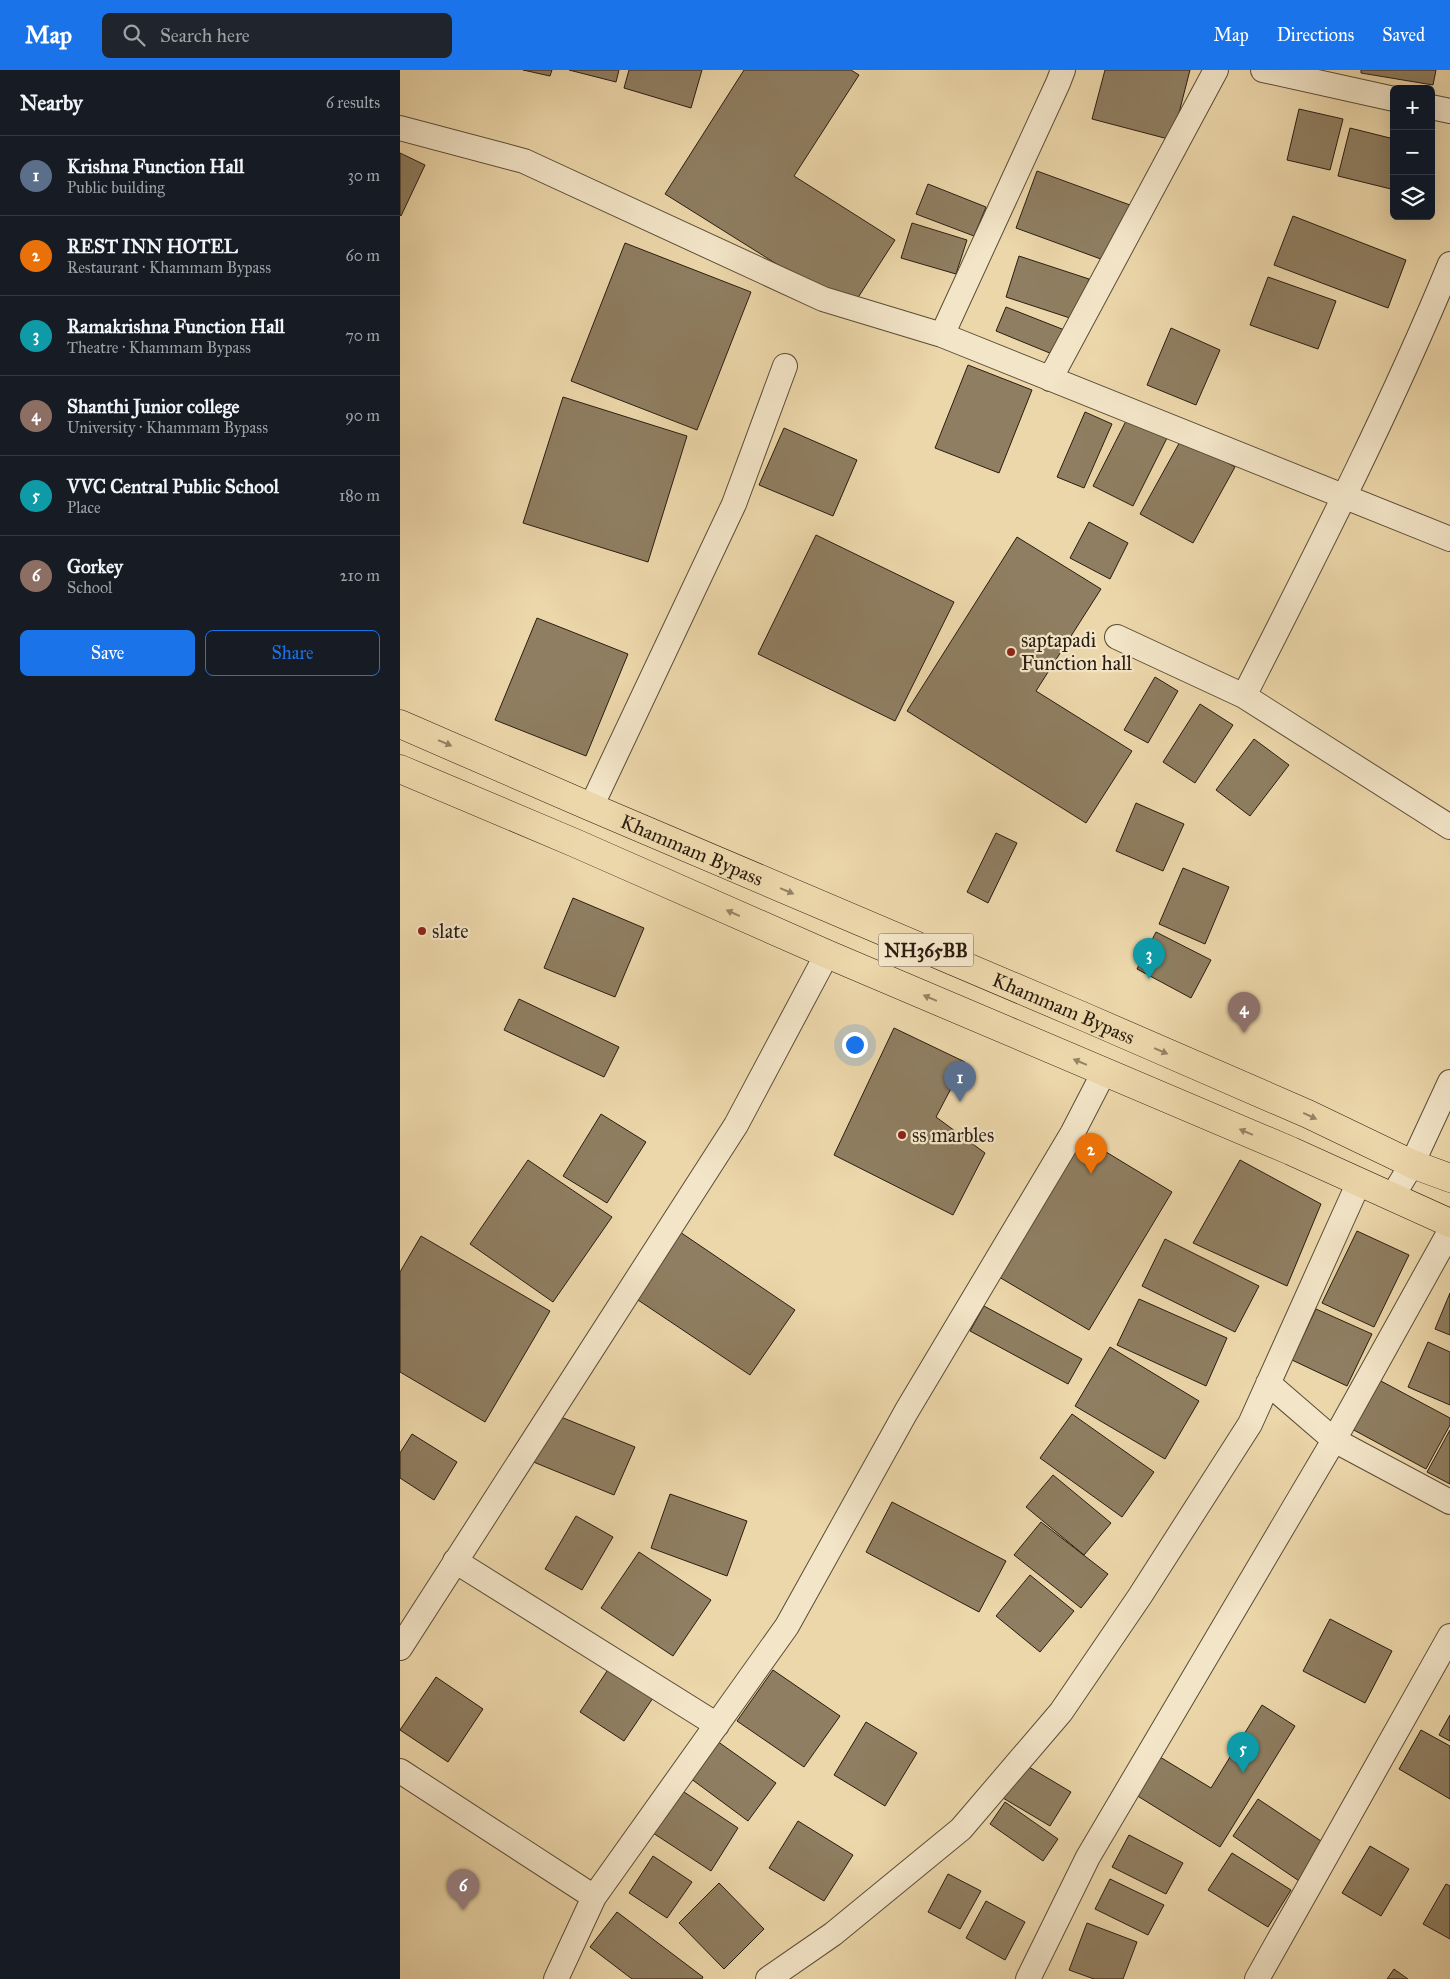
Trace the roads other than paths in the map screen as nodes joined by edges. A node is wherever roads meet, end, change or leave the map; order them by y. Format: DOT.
graph roads {
  1 [pos="1063,70"];
  2 [pos="1216,70"];
  3 [pos="1263,70"];
  4 [pos="1390,97"];
  5 [pos="1435,108"];
  6 [pos="1450,111"];
  7 [pos="400,128"];
  8 [pos="1450,264"];
  9 [pos="942,335"];
  10 [pos="785,366"];
  11 [pos="1050,379"];
  12 [pos="1344,497"];
  13 [pos="1450,539"];
  14 [pos="1117,637"];
  15 [pos="1244,696"];
  16 [pos="400,724"];
  17 [pos="400,769"];
  18 [pos="591,807"];
  19 [pos="1450,827"];
  20 [pos="827,954"];
  21 [pos="1104,1072"];
  22 [pos="1450,1082"];
  23 [pos="1412,1164"];
  24 [pos="1450,1178"];
  25 [pos="1359,1182"];
  26 [pos="1392,1197"];
  27 [pos="1450,1223"];
  28 [pos="1450,1231"];
  29 [pos="1268,1383"];
  30 [pos="1334,1440"];
  31 [pos="1450,1502"];
  32 [pos="455,1561"];
  33 [pos="1450,1636"];
  34 [pos="400,1648"];
  35 [pos="717,1725"];
  36 [pos="400,1770"];
  37 [pos="594,1897"];
  38 [pos="556,1979"];
  39 [pos="768,1979"];
  40 [pos="1028,1979"];
  41 [pos="1257,1979"];
  1 -- 9 [label="street"];
  2 -- 11 [label="street"];
  3 -- 4 [label="street"];
  5 -- 6 [label="street"];
  7 -- 9 [label="street"];
  8 -- 12 [label="street"];
  9 -- 11 [label="street"];
  10 -- 18 [label="street"];
  11 -- 12 [label="street"];
  12 -- 13 [label="street"];
  12 -- 15 [label="street"];
  14 -- 15 [label="street"];
  15 -- 19 [label="street"];
  16 -- 18 [label="highway, Khammam Bypass / NH365BB, one-way"];
  20 -- 17 [label="highway, Khammam Bypass / NH365BB, one-way"];
  18 -- 23 [label="highway, Khammam Bypass / NH365BB, one-way"];
  21 -- 20 [label="highway, Khammam Bypass / NH365BB, one-way"];
  20 -- 32 [label="street"];
  25 -- 21 [label="highway, Khammam Bypass / NH365BB, one-way"];
  21 -- 35 [label="street"];
  22 -- 23 [label="street"];
  23 -- 24 [label="highway, Khammam Bypass / NH365BB"];
  23 -- 26 [label="street"];
  25 -- 26 [label="highway, Khammam Bypass / NH365BB"];
  25 -- 29 [label="street"];
  26 -- 27 [label="highway, Khammam Bypass / NH365BB"];
  28 -- 30 [label="street"];
  29 -- 30 [label="street"];
  29 -- 39 [label="street"];
  30 -- 31 [label="street"];
  30 -- 40 [label="street"];
  32 -- 34 [label="street"];
  32 -- 35 [label="street"];
  33 -- 41 [label="street"];
  35 -- 37 [label="street"];
  36 -- 37 [label="street"];
  37 -- 38 [label="street"];
}
